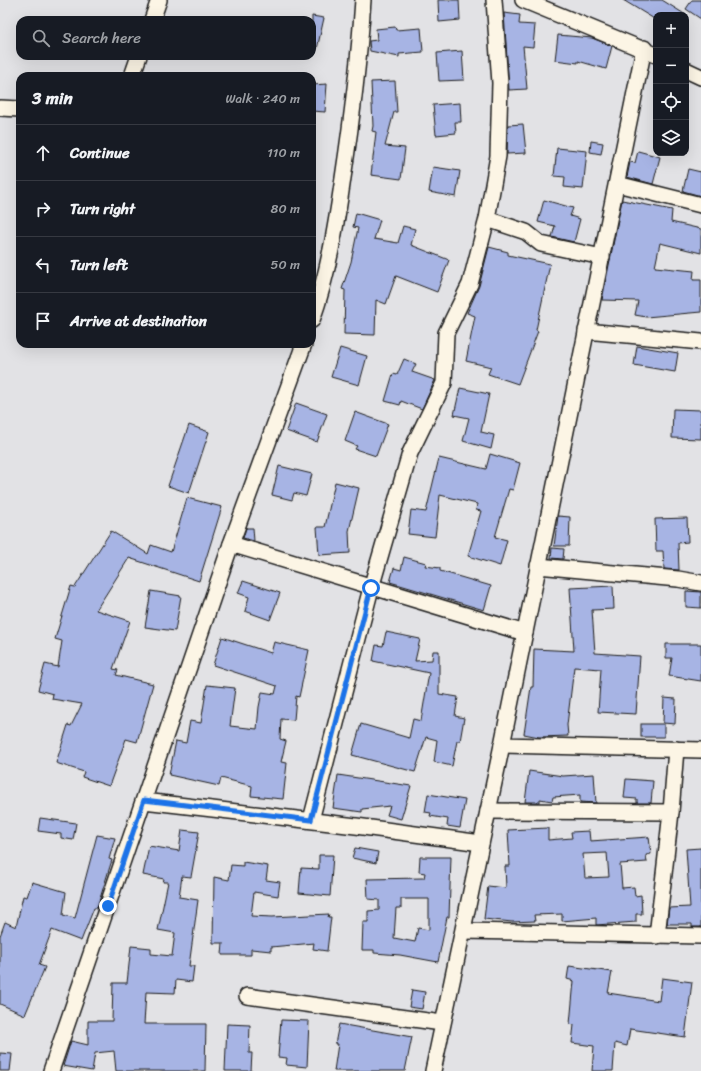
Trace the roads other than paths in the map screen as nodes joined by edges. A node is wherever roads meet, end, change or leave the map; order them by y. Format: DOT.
graph roads {
  1 [pos="159,0"];
  2 [pos="362,0"];
  3 [pos="494,0"];
  4 [pos="523,0"];
  5 [pos="153,16"];
  6 [pos="650,52"];
  7 [pos="138,60"];
  8 [pos="689,71"];
  9 [pos="133,72"];
  10 [pos="701,77"];
  11 [pos="0,108"];
  12 [pos="16,109"];
  13 [pos="617,184"];
  14 [pos="701,205"];
  15 [pos="487,218"];
  16 [pos="602,257"];
  17 [pos="316,310"];
  18 [pos="586,331"];
  19 [pos="701,342"];
  20 [pos="303,348"];
  21 [pos="232,544"];
  22 [pos="538,566"];
  23 [pos="701,583"];
  24 [pos="371,588"];
  25 [pos="525,633"];
  26 [pos="502,745"];
  27 [pos="676,749"];
  28 [pos="701,750"];
  29 [pos="144,800"];
  30 [pos="488,811"];
  31 [pos="672,812"];
  32 [pos="311,820"];
  33 [pos="481,843"];
  34 [pos="464,931"];
  35 [pos="656,936"];
  36 [pos="701,936"];
  37 [pos="247,996"];
  38 [pos="442,1023"];
  39 [pos="51,1071"];
  40 [pos="433,1071"];
  1 -- 5 [label="street"];
  2 -- 17 [label="street"];
  3 -- 15 [label="street"];
  4 -- 6 [label="street"];
  6 -- 13 [label="street"];
  7 -- 9 [label="street"];
  8 -- 10 [label="street"];
  11 -- 12 [label="street"];
  13 -- 14 [label="street"];
  13 -- 16 [label="street"];
  15 -- 16 [label="street"];
  15 -- 24 [label="street"];
  16 -- 18 [label="street"];
  18 -- 19 [label="street"];
  18 -- 22 [label="street"];
  20 -- 21 [label="street"];
  21 -- 24 [label="street"];
  21 -- 29 [label="street"];
  22 -- 23 [label="street"];
  22 -- 25 [label="street"];
  24 -- 25 [label="street"];
  24 -- 32 [label="street"];
  25 -- 26 [label="street"];
  26 -- 27 [label="street"];
  26 -- 30 [label="street"];
  27 -- 28 [label="street"];
  27 -- 31 [label="street"];
  29 -- 32 [label="street"];
  29 -- 39 [label="street"];
  30 -- 31 [label="street"];
  30 -- 33 [label="street"];
  31 -- 35 [label="street"];
  32 -- 33 [label="street"];
  33 -- 34 [label="street"];
  34 -- 35 [label="street"];
  34 -- 38 [label="street"];
  35 -- 36 [label="street"];
  37 -- 38 [label="street"];
  38 -- 40 [label="street"];
}
